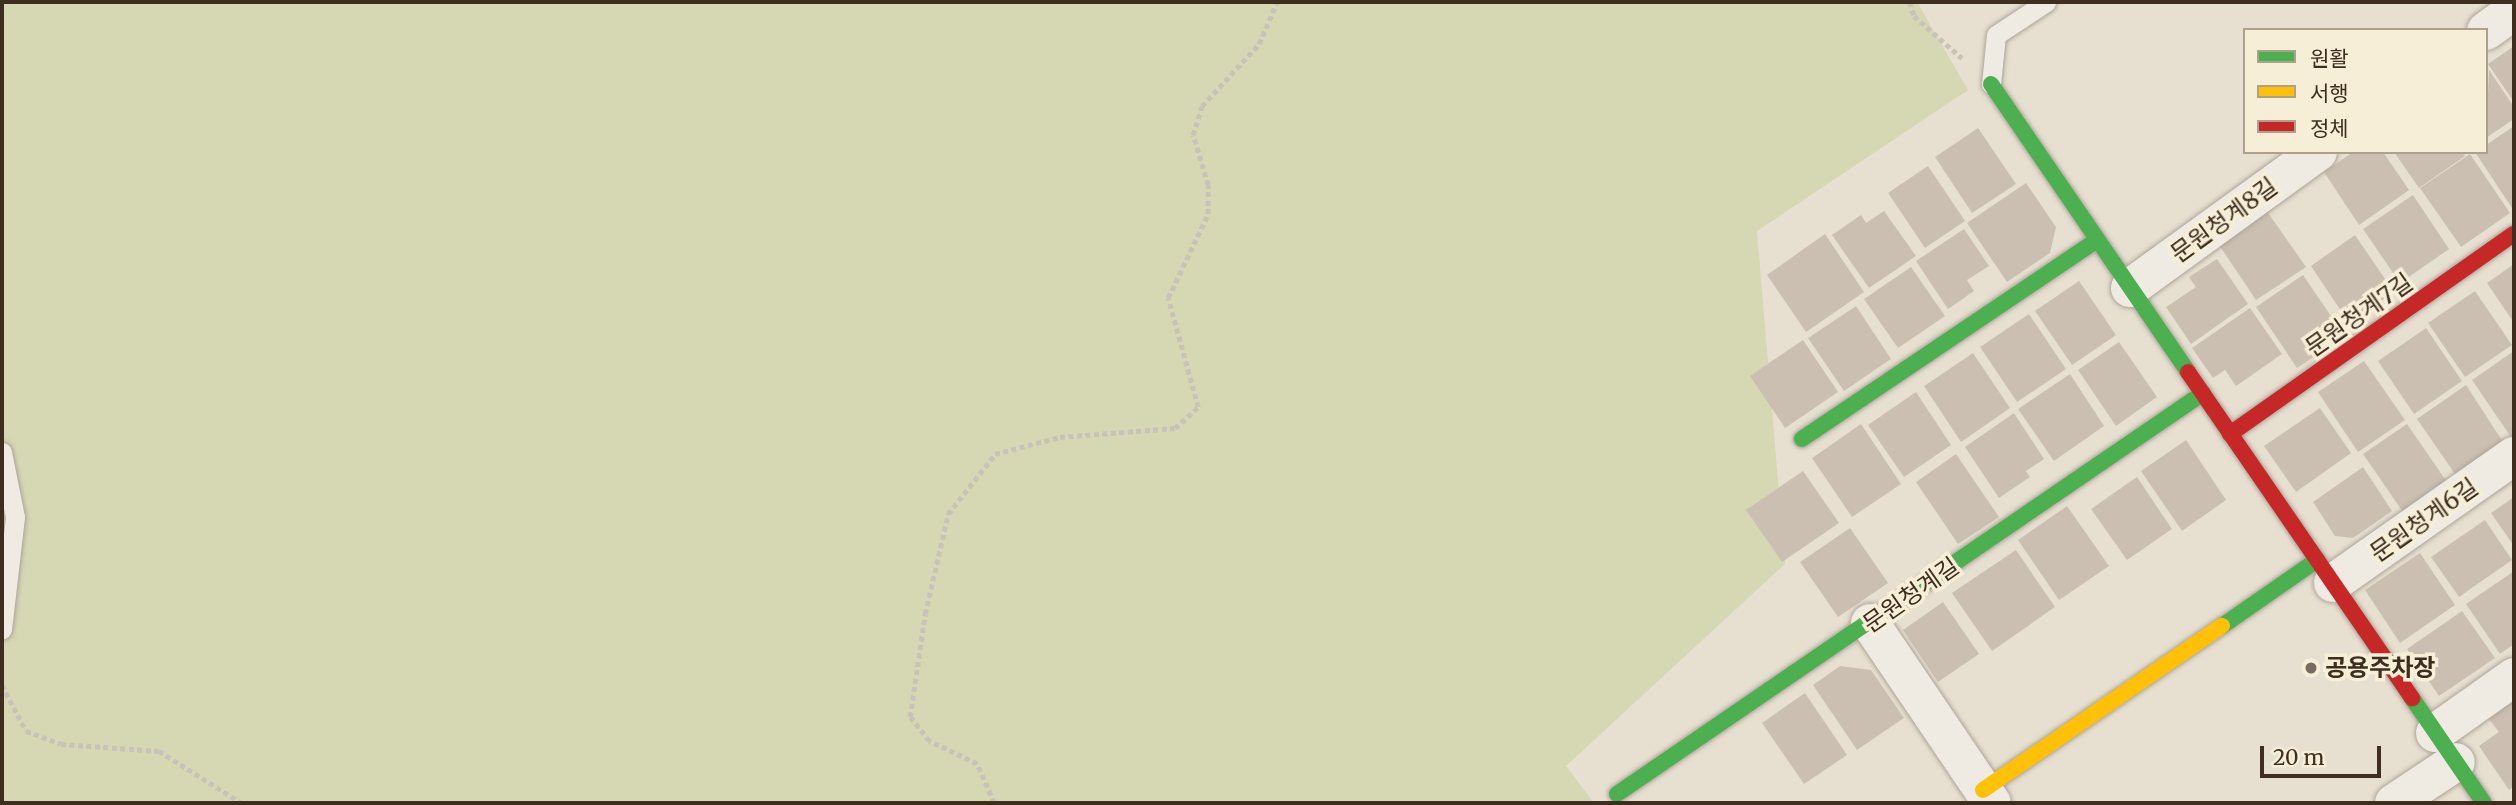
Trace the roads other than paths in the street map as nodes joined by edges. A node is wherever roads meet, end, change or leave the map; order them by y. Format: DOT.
graph roads {
  1 [pos="2046,2"];
  2 [pos="2514,11"];
  3 [pos="2488,30"];
  4 [pos="1991,84"];
  5 [pos="2315,154"];
  6 [pos="2514,234"];
  7 [pos="2096,242"];
  8 [pos="2130,288"];
  9 [pos="2203,393"];
  10 [pos="2230,434"];
  11 [pos="1802,439"];
  12 [pos="2,452"];
  13 [pos="2514,456"];
  14 [pos="2325,571"];
  15 [pos="1870,624"];
  16 [pos="2,628"];
  17 [pos="2514,677"];
  18 [pos="2445,747"];
  19 [pos="1617,794"];
  20 [pos="1987,797"];
  21 [pos="2393,803"];
  22 [pos="2484,803"];
  1 -- 4 [label="lane"];
  2 -- 3 [label="street"];
  4 -- 7 [label="street"];
  5 -- 8 [label="street, 문원청계8길"];
  6 -- 10 [label="street, 문원청계7길"];
  7 -- 8 [label="street"];
  7 -- 11 [label="street"];
  8 -- 9 [label="street"];
  9 -- 10 [label="street"];
  9 -- 15 [label="street, 문원청계길"];
  10 -- 14 [label="street"];
  12 -- 16 [label="lane"];
  13 -- 14 [label="street, 문원청계6길"];
  14 -- 18 [label="street"];
  14 -- 20 [label="street"];
  15 -- 19 [label="street, 문원청계길"];
  15 -- 20 [label="street"];
  17 -- 18 [label="street"];
  18 -- 21 [label="street"];
  18 -- 22 [label="street"];
}
